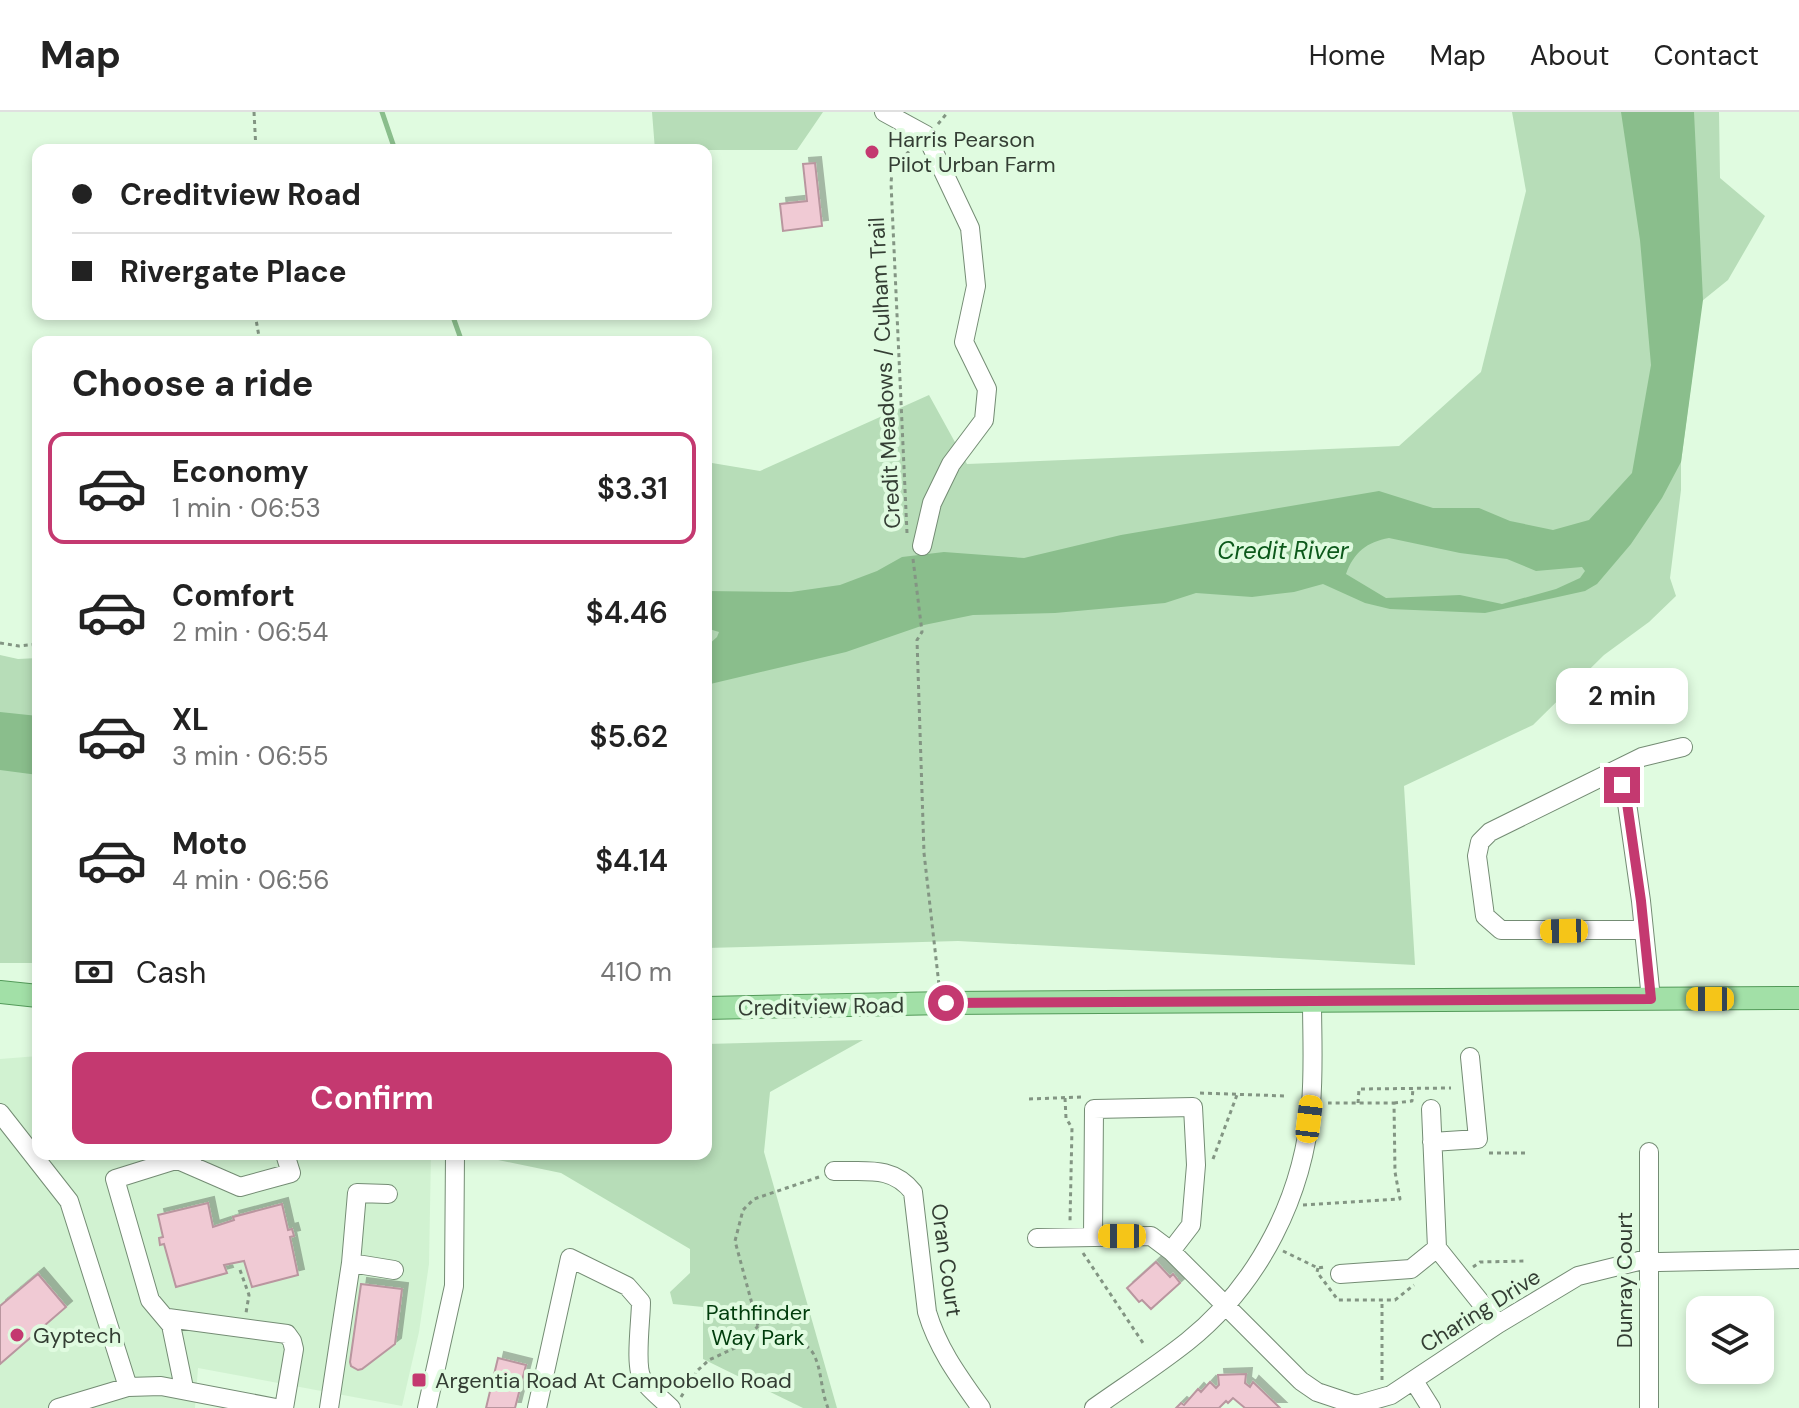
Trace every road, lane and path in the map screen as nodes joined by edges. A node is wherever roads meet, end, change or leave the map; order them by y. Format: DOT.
graph roads {
  1 [pos="254,112"];
  2 [pos="884,112"];
  3 [pos="948,112"];
  4 [pos="926,135"];
  5 [pos="256,144"];
  6 [pos="913,548"];
  7 [pos="0,643"];
  8 [pos="32,645"];
  9 [pos="1683,747"];
  10 [pos="1615,771"];
  11 [pos="1644,930"];
  12 [pos="939,988"];
  13 [pos="0,992"];
  14 [pos="32,995"];
  15 [pos="1799,998"];
  16 [pos="1651,999"];
  17 [pos="1312,1000"];
  18 [pos="712,1008"];
  19 [pos="1470,1057"];
  20 [pos="1413,1088"];
  21 [pos="1451,1088"];
  22 [pos="1238,1094"];
  23 [pos="1286,1096"];
  24 [pos="1090,1097"];
  25 [pos="1065,1098"];
  26 [pos="1029,1099"];
  27 [pos="1311,1103"];
  28 [pos="1358,1103"];
  29 [pos="1394,1103"];
  30 [pos="1186,1107"];
  31 [pos="1431,1109"];
  32 [pos="0,1113"];
  33 [pos="1432,1142"];
  34 [pos="1649,1152"];
  35 [pos="32,1154"];
  36 [pos="1196,1158"];
  37 [pos="37,1160"];
  38 [pos="177,1160"];
  39 [pos="192,1160"];
  40 [pos="287,1160"];
  41 [pos="455,1160"];
  42 [pos="834,1171"];
  43 [pos="388,1194"];
  44 [pos="1287,1207"];
  45 [pos="1093,1236"];
  46 [pos="1073,1237"];
  47 [pos="1037,1238"];
  48 [pos="1437,1248"];
  49 [pos="1171,1251"];
  50 [pos="1647,1259"];
  51 [pos="1799,1259"];
  52 [pos="1525,1261"];
  53 [pos="351,1263"];
  54 [pos="240,1270"];
  55 [pos="394,1270"];
  56 [pos="1340,1274"];
  57 [pos="1460,1276"];
  58 [pos="1382,1300"];
  59 [pos="1226,1305"];
  60 [pos="168,1318"];
  61 [pos="1498,1324"];
  62 [pos="758,1326"];
  63 [pos="243,1328"];
  64 [pos="1143,1343"];
  65 [pos="1414,1381"];
  66 [pos="128,1387"];
  67 [pos="184,1388"];
  68 [pos="1383,1397"];
  69 [pos="58,1408"];
  70 [pos="276,1408"];
  71 [pos="284,1408"];
  72 [pos="329,1408"];
  73 [pos="427,1408"];
  74 [pos="537,1408"];
  75 [pos="673,1408"];
  76 [pos="828,1408"];
  77 [pos="981,1408"];
  78 [pos="1094,1408"];
  79 [pos="1431,1408"];
  80 [pos="1649,1408"];
  1 -- 5 [label="path"];
  2 -- 4 [label="street"];
  3 -- 4 [label="path, Credit Meadows / Culham Trail"];
  4 -- 6 [label="path, Credit Meadows / Culham Trail"];
  4 -- 6 [label="street"];
  6 -- 12 [label="path, Credit Meadows / Culham Trail"];
  7 -- 8 [label="path"];
  9 -- 10 [label="street"];
  10 -- 11 [label="street"];
  10 -- 11 [label="street"];
  11 -- 16 [label="street"];
  13 -- 14 [label="main road"];
  15 -- 16 [label="main road, Creditview Road"];
  16 -- 17 [label="main road, Creditview Road"];
  17 -- 18 [label="main road, Creditview Road"];
  17 -- 27 [label="street"];
  19 -- 33 [label="street"];
  20 -- 21 [label="path"];
  20 -- 28 [label="path"];
  20 -- 29 [label="path"];
  22 -- 23 [label="path"];
  22 -- 30 [label="path"];
  22 -- 36 [label="path"];
  24 -- 25 [label="path"];
  25 -- 26 [label="path"];
  25 -- 46 [label="path"];
  27 -- 28 [label="path"];
  27 -- 44 [label="street"];
  28 -- 29 [label="path"];
  29 -- 44 [label="path"];
  30 -- 36 [label="street"];
  30 -- 45 [label="street"];
  31 -- 33 [label="street"];
  32 -- 35 [label="street"];
  33 -- 48 [label="street"];
  34 -- 50 [label="street, Dunray Court"];
  36 -- 49 [label="street"];
  37 -- 66 [label="street"];
  38 -- 60 [label="street"];
  39 -- 40 [label="street"];
  41 -- 73 [label="street"];
  42 -- 62 [label="path"];
  42 -- 77 [label="street, Oran Court"];
  43 -- 53 [label="street"];
  44 -- 59 [label="street"];
  45 -- 46 [label="street"];
  45 -- 49 [label="street"];
  46 -- 47 [label="street"];
  46 -- 64 [label="path"];
  48 -- 56 [label="street"];
  48 -- 57 [label="street"];
  49 -- 59 [label="street, Charing Drive"];
  50 -- 51 [label="street, Charing Drive"];
  50 -- 61 [label="street, Charing Drive"];
  50 -- 80 [label="street, Dunray Court"];
  52 -- 57 [label="path"];
  53 -- 55 [label="street"];
  53 -- 72 [label="street"];
  54 -- 63 [label="path"];
  57 -- 61 [label="street"];
  58 -- 68 [label="path"];
  59 -- 68 [label="street, Charing Drive"];
  59 -- 78 [label="street"];
  60 -- 63 [label="street"];
  60 -- 67 [label="street"];
  61 -- 65 [label="street, Charing Drive"];
  62 -- 75 [label="path"];
  62 -- 76 [label="path"];
  63 -- 71 [label="street"];
  65 -- 68 [label="street, Charing Drive"];
  65 -- 79 [label="street"];
  66 -- 67 [label="street"];
  66 -- 69 [label="street"];
  67 -- 70 [label="street"];
  74 -- 75 [label="street"];
}
